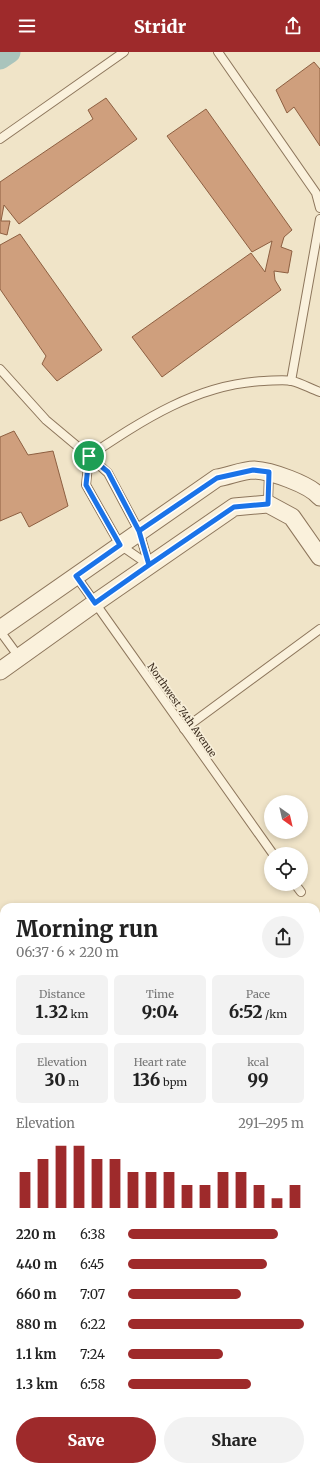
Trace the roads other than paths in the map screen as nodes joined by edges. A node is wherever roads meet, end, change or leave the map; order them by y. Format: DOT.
graph roads {
  1 [pos="124,52"];
  2 [pos="218,52"];
  3 [pos="0,139"];
  4 [pos="320,208"];
  5 [pos="320,219"];
  6 [pos="0,369"];
  7 [pos="290,381"];
  8 [pos="320,392"];
  9 [pos="89,456"];
  10 [pos="269,472"];
  11 [pos="320,497"];
  12 [pos="268,504"];
  13 [pos="139,531"];
  14 [pos="120,545"];
  15 [pos="320,557"];
  16 [pos="149,565"];
  17 [pos="76,576"];
  18 [pos="95,603"];
  19 [pos="320,629"];
  20 [pos="0,630"];
  21 [pos="19,657"];
  22 [pos="0,672"];
  23 [pos="184,729"];
  24 [pos="268,847"];
  1 -- 3 [label="lane"];
  2 -- 4 [label="lane"];
  5 -- 7 [label="lane"];
  6 -- 9 [label="lane"];
  7 -- 8 [label="lane"];
  7 -- 9 [label="lane"];
  9 -- 13 [label="lane"];
  9 -- 14 [label="lane"];
  10 -- 11 [label="street"];
  10 -- 12 [label="lane"];
  10 -- 13 [label="street"];
  12 -- 15 [label="street"];
  12 -- 16 [label="street"];
  13 -- 14 [label="street"];
  13 -- 16 [label="lane"];
  14 -- 16 [label="lane"];
  14 -- 17 [label="street"];
  16 -- 18 [label="street"];
  17 -- 18 [label="lane, Northwest 74th Avenue"];
  17 -- 20 [label="street"];
  18 -- 21 [label="street"];
  18 -- 23 [label="lane, Northwest 74th Avenue"];
  19 -- 23 [label="lane"];
  20 -- 21 [label="lane"];
  21 -- 22 [label="street"];
  23 -- 24 [label="lane, Northwest 74th Avenue"];
}
